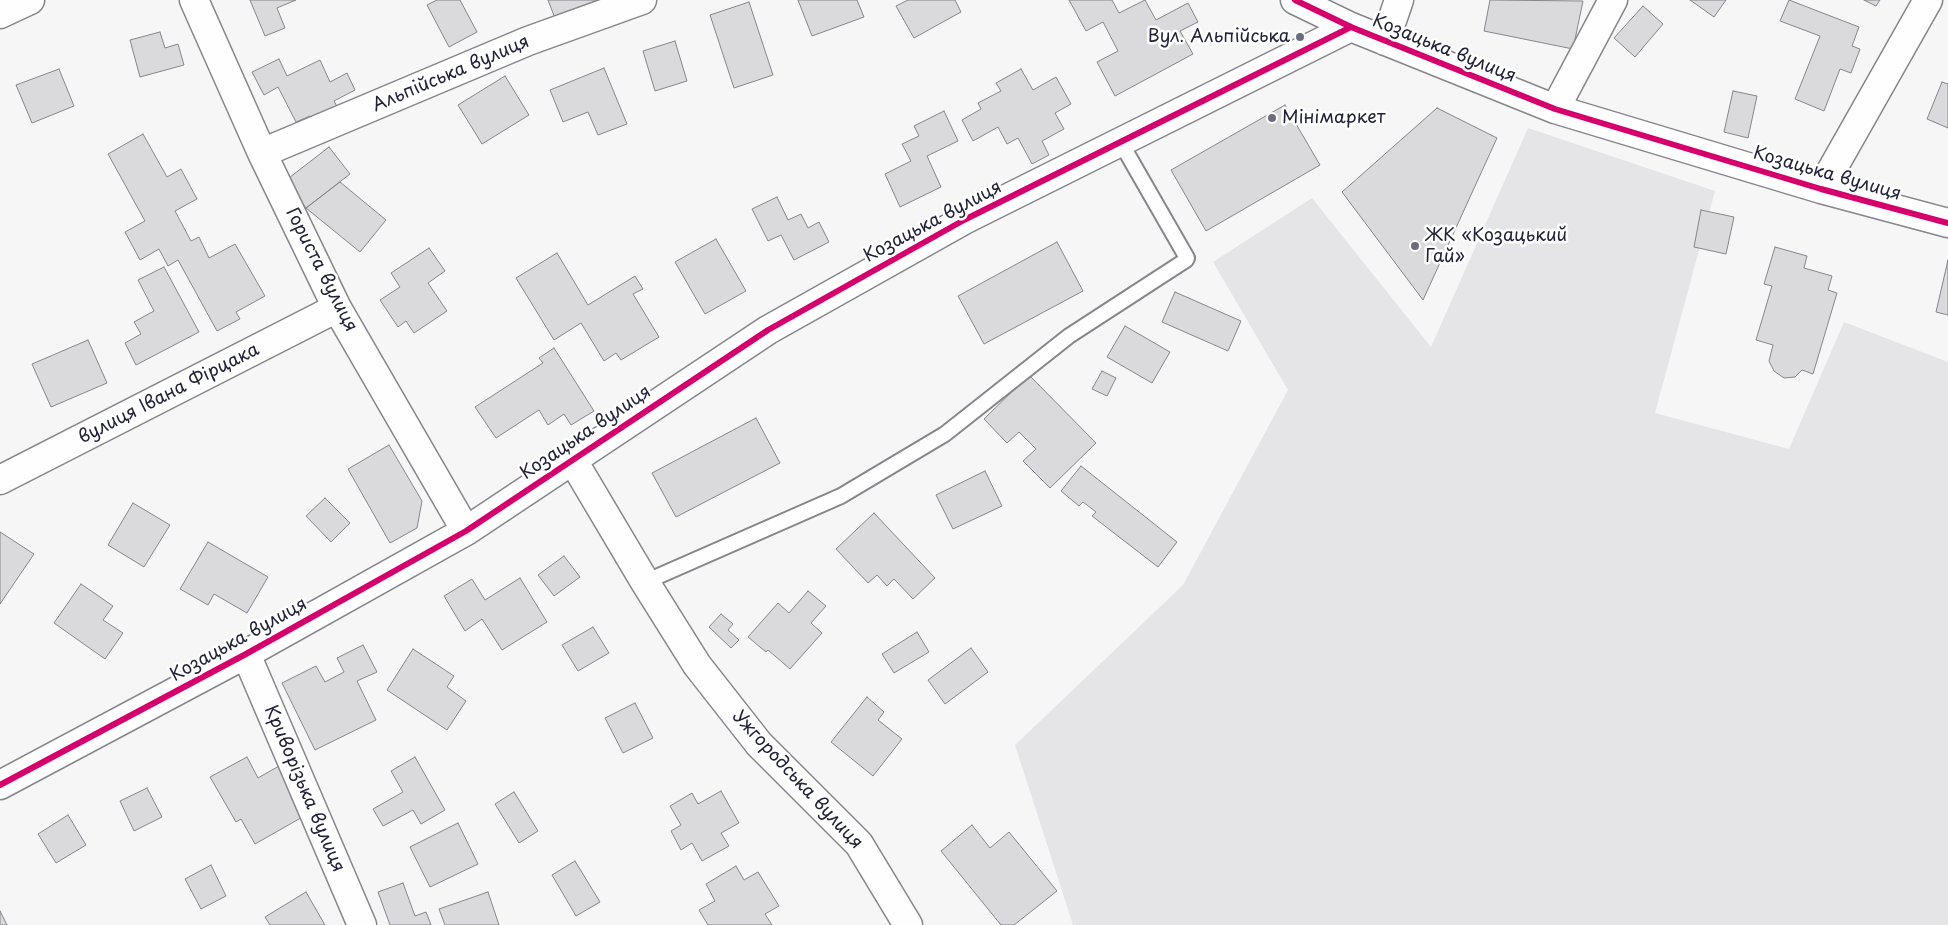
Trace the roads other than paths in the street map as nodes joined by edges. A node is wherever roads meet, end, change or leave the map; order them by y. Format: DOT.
graph roads {
  1 [pos="30,0"];
  2 [pos="194,0"];
  3 [pos="642,0"];
  4 [pos="1295,0"];
  5 [pos="1399,0"];
  6 [pos="1612,0"];
  7 [pos="1928,0"];
  8 [pos="0,14"];
  9 [pos="1351,28"];
  10 [pos="1384,41"];
  11 [pos="1555,109"];
  12 [pos="1121,143"];
  13 [pos="262,153"];
  14 [pos="1821,189"];
  15 [pos="1948,223"];
  16 [pos="338,308"];
  17 [pos="572,459"];
  18 [pos="0,480"];
  19 [pos="466,531"];
  20 [pos="645,582"];
  21 [pos="246,654"];
  22 [pos="0,785"];
  23 [pos="362,925"];
  24 [pos="908,925"];
  1 -- 8 [label="street"];
  2 -- 13 [label="street, Гориста вулиця"];
  3 -- 13 [label="street, Альпійська вулиця"];
  4 -- 9 [label="street"];
  5 -- 10 [label="street"];
  6 -- 11 [label="street"];
  7 -- 14 [label="street"];
  9 -- 10 [label="street, Козацька вулиця"];
  9 -- 12 [label="street, Козацька вулиця"];
  10 -- 11 [label="street, Козацька вулиця"];
  11 -- 14 [label="street, Козацька вулиця"];
  12 -- 17 [label="street, Козацька вулиця"];
  12 -- 20 [label="lane"];
  13 -- 16 [label="street, Гориста вулиця"];
  14 -- 15 [label="street, Козацька вулиця"];
  16 -- 18 [label="street, вулиця Івана Фірцака"];
  16 -- 19 [label="street, Гориста вулиця"];
  17 -- 19 [label="street, Козацька вулиця"];
  17 -- 20 [label="street, Ужгородська вулиця"];
  19 -- 21 [label="street, Козацька вулиця"];
  20 -- 24 [label="street, Ужгородська вулиця"];
  21 -- 22 [label="street, Козацька вулиця"];
  21 -- 23 [label="street, Криворізька вулиця"];
}
